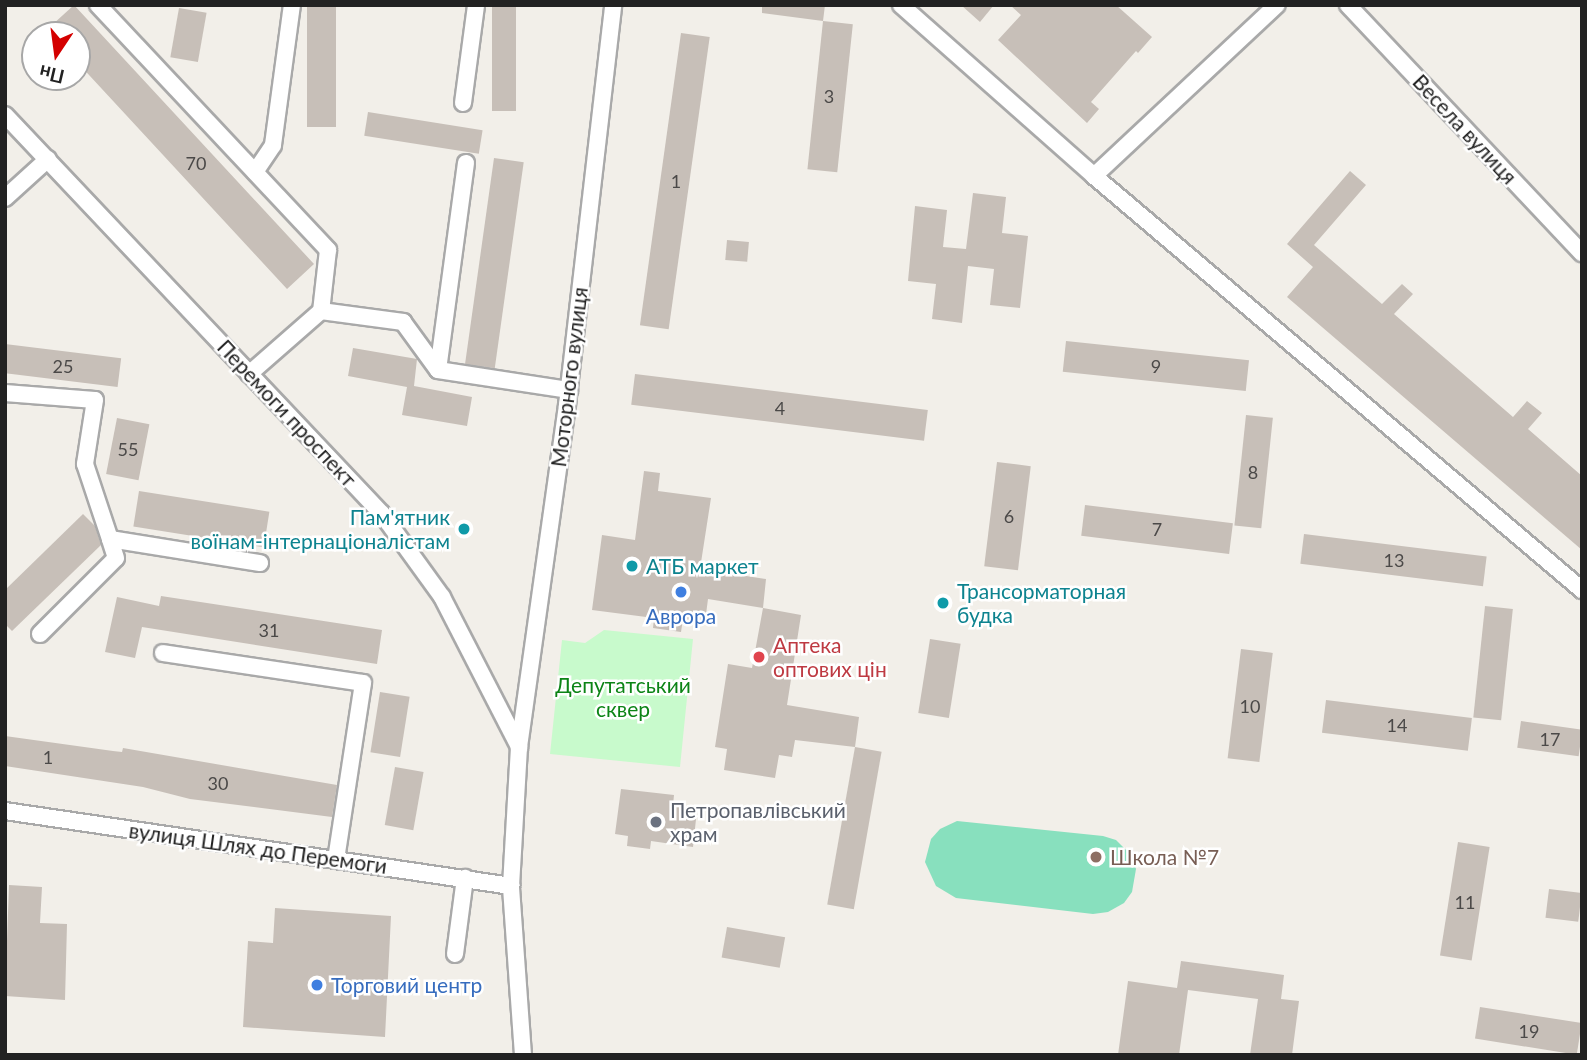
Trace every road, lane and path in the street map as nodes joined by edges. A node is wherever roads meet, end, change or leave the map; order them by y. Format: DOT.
graph roads {
  1 [pos="98,5"];
  2 [pos="292,5"];
  3 [pos="476,5"];
  4 [pos="613,5"];
  5 [pos="901,5"];
  6 [pos="1277,5"];
  7 [pos="1348,5"];
  8 [pos="463,103"];
  9 [pos="5,115"];
  10 [pos="47,159"];
  11 [pos="466,163"];
  12 [pos="255,173"];
  13 [pos="1094,176"];
  14 [pos="5,198"];
  15 [pos="1582,253"];
  16 [pos="321,311"];
  17 [pos="438,370"];
  18 [pos="249,374"];
  19 [pos="569,390"];
  20 [pos="5,393"];
  21 [pos="110,539"];
  22 [pos="260,563"];
  23 [pos="1582,590"];
  24 [pos="40,634"];
  25 [pos="163,653"];
  26 [pos="519,747"];
  27 [pos="5,811"];
  28 [pos="336,860"];
  29 [pos="465,878"];
  30 [pos="511,886"];
  31 [pos="455,954"];
  32 [pos="523,1055"];
  1 -- 12 [label="street"];
  2 -- 12 [label="street"];
  3 -- 8 [label="street"];
  4 -- 19 [label="street, Моторного вулиця"];
  5 -- 13 [label="street"];
  6 -- 13 [label="street"];
  7 -- 15 [label="street, Весела вулиця"];
  9 -- 10 [label="street, Перемоги проспект"];
  10 -- 14 [label="street"];
  10 -- 18 [label="street, Перемоги проспект"];
  11 -- 17 [label="street"];
  12 -- 16 [label="street"];
  13 -- 23 [label="street"];
  16 -- 17 [label="street"];
  16 -- 18 [label="street"];
  17 -- 19 [label="street"];
  18 -- 26 [label="street, Перемоги проспект"];
  19 -- 26 [label="street, Моторного вулиця"];
  20 -- 21 [label="street"];
  21 -- 22 [label="street"];
  21 -- 24 [label="street"];
  25 -- 28 [label="street"];
  26 -- 30 [label="street, Моторного вулиця"];
  27 -- 28 [label="street, вулиця Шлях до Перемоги"];
  28 -- 29 [label="street, вулиця Шлях до Перемоги"];
  29 -- 30 [label="street, вулиця Шлях до Перемоги"];
  29 -- 31 [label="street"];
  30 -- 32 [label="street, Моторного вулиця"];
}
